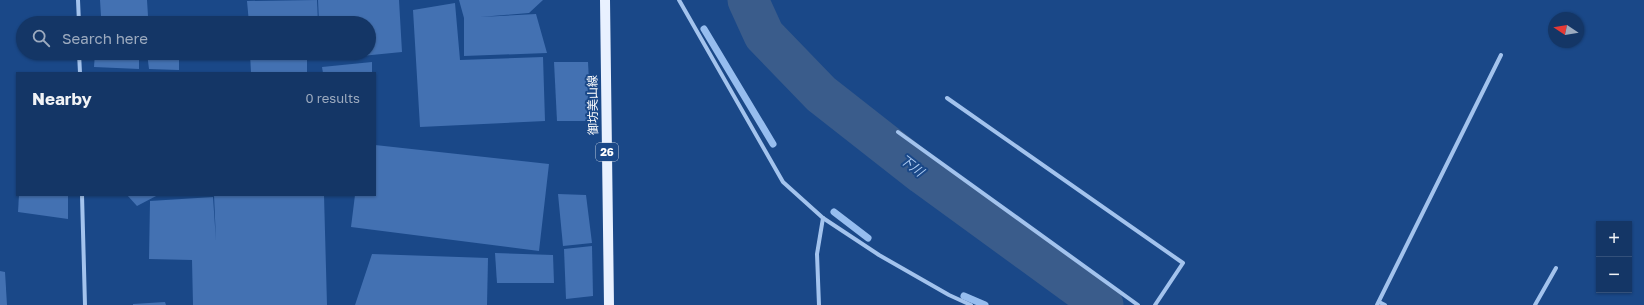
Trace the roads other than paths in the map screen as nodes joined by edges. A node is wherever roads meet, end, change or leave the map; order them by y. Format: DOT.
graph roads {
  1 [pos="78,0"];
  2 [pos="605,0"];
  3 [pos="679,0"];
  4 [pos="79,16"];
  5 [pos="1501,55"];
  6 [pos="80,60"];
  7 [pos="80,72"];
  8 [pos="947,98"];
  9 [pos="898,132"];
  10 [pos="82,196"];
  11 [pos="823,218"];
  12 [pos="1556,268"];
  13 [pos="1378,304"];
  14 [pos="84,305"];
  15 [pos="609,305"];
  16 [pos="819,305"];
  17 [pos="971,305"];
  18 [pos="1138,305"];
  19 [pos="1156,305"];
  20 [pos="1385,305"];
  21 [pos="1536,305"];
  1 -- 4 [label="street"];
  2 -- 15 [label="main road, 御坊美山線 / 26"];
  3 -- 11 [label="street"];
  5 -- 13 [label="street"];
  6 -- 7 [label="street"];
  8 -- 19 [label="street"];
  9 -- 18 [label="street"];
  10 -- 14 [label="street"];
  11 -- 16 [label="street"];
  11 -- 17 [label="street"];
  12 -- 21 [label="street"];
  13 -- 20 [label="street"];
}
